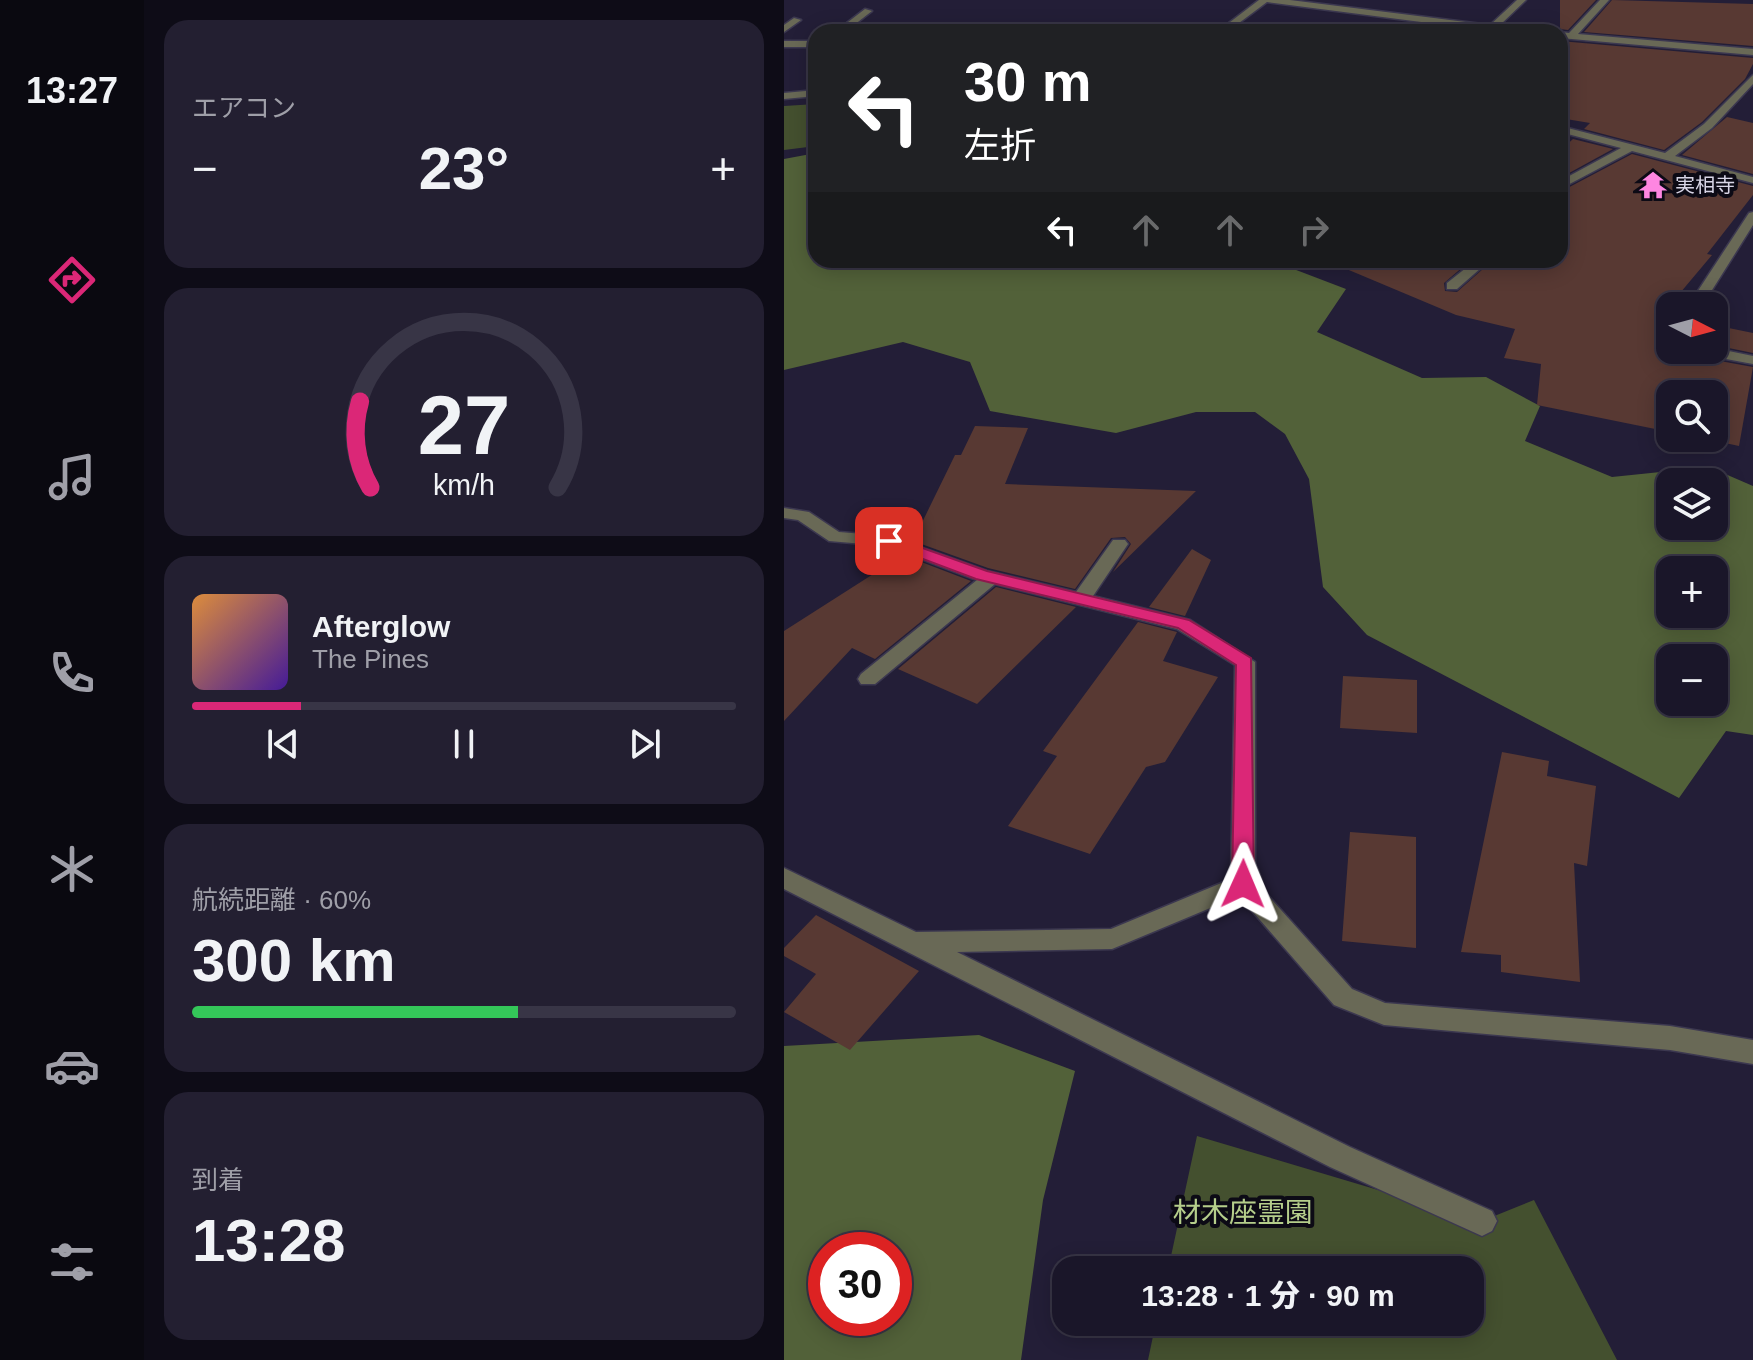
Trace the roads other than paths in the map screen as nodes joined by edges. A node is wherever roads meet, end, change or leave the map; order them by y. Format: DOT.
graph roads {
  1 [pos="1264,0"];
  2 [pos="1270,0"];
  3 [pos="1384,0"];
  4 [pos="1522,0"];
  5 [pos="1605,0"];
  6 [pos="868,11"];
  7 [pos="1362,13"];
  8 [pos="797,20"];
  9 [pos="850,24"];
  10 [pos="1232,24"];
  11 [pos="1457,24"];
  12 [pos="1495,24"];
  13 [pos="784,29"];
  14 [pos="1568,33"];
  15 [pos="1568,35"];
  16 [pos="784,44"];
  17 [pos="808,44"];
  18 [pos="1753,52"];
  19 [pos="1753,78"];
  20 [pos="808,94"];
  21 [pos="784,96"];
  22 [pos="1568,131"];
  23 [pos="1630,148"];
  24 [pos="1666,158"];
  25 [pos="1753,180"];
  26 [pos="1568,182"];
  27 [pos="1753,216"];
  28 [pos="1474,268"];
  29 [pos="1452,286"];
  30 [pos="1704,292"];
  31 [pos="1728,355"];
  32 [pos="1753,360"];
  33 [pos="784,513"];
  34 [pos="1119,544"];
  35 [pos="992,577"];
  36 [pos="1081,599"];
  37 [pos="868,679"];
  38 [pos="784,878"];
  39 [pos="1243,884"];
  40 [pos="914,942"];
  41 [pos="1753,1052"];
  42 [pos="1482,1221"];
  1 -- 10 [label="street"];
  2 -- 7 [label="street"];
  3 -- 7 [label="street"];
  4 -- 12 [label="street"];
  5 -- 14 [label="street"];
  6 -- 9 [label="street"];
  7 -- 11 [label="street"];
  8 -- 13 [label="street"];
  15 -- 18 [label="street"];
  16 -- 17 [label="street"];
  19 -- 24 [label="street"];
  20 -- 21 [label="street"];
  22 -- 23 [label="street"];
  23 -- 24 [label="street"];
  23 -- 26 [label="street"];
  24 -- 25 [label="street"];
  27 -- 30 [label="street"];
  28 -- 29 [label="street"];
  31 -- 32 [label="street"];
  33 -- 35 [label="street"];
  34 -- 36 [label="street"];
  35 -- 36 [label="street"];
  35 -- 37 [label="street"];
  36 -- 39 [label="street"];
  38 -- 40 [label="street"];
  39 -- 40 [label="street"];
  39 -- 41 [label="street"];
  40 -- 42 [label="street"];
}
